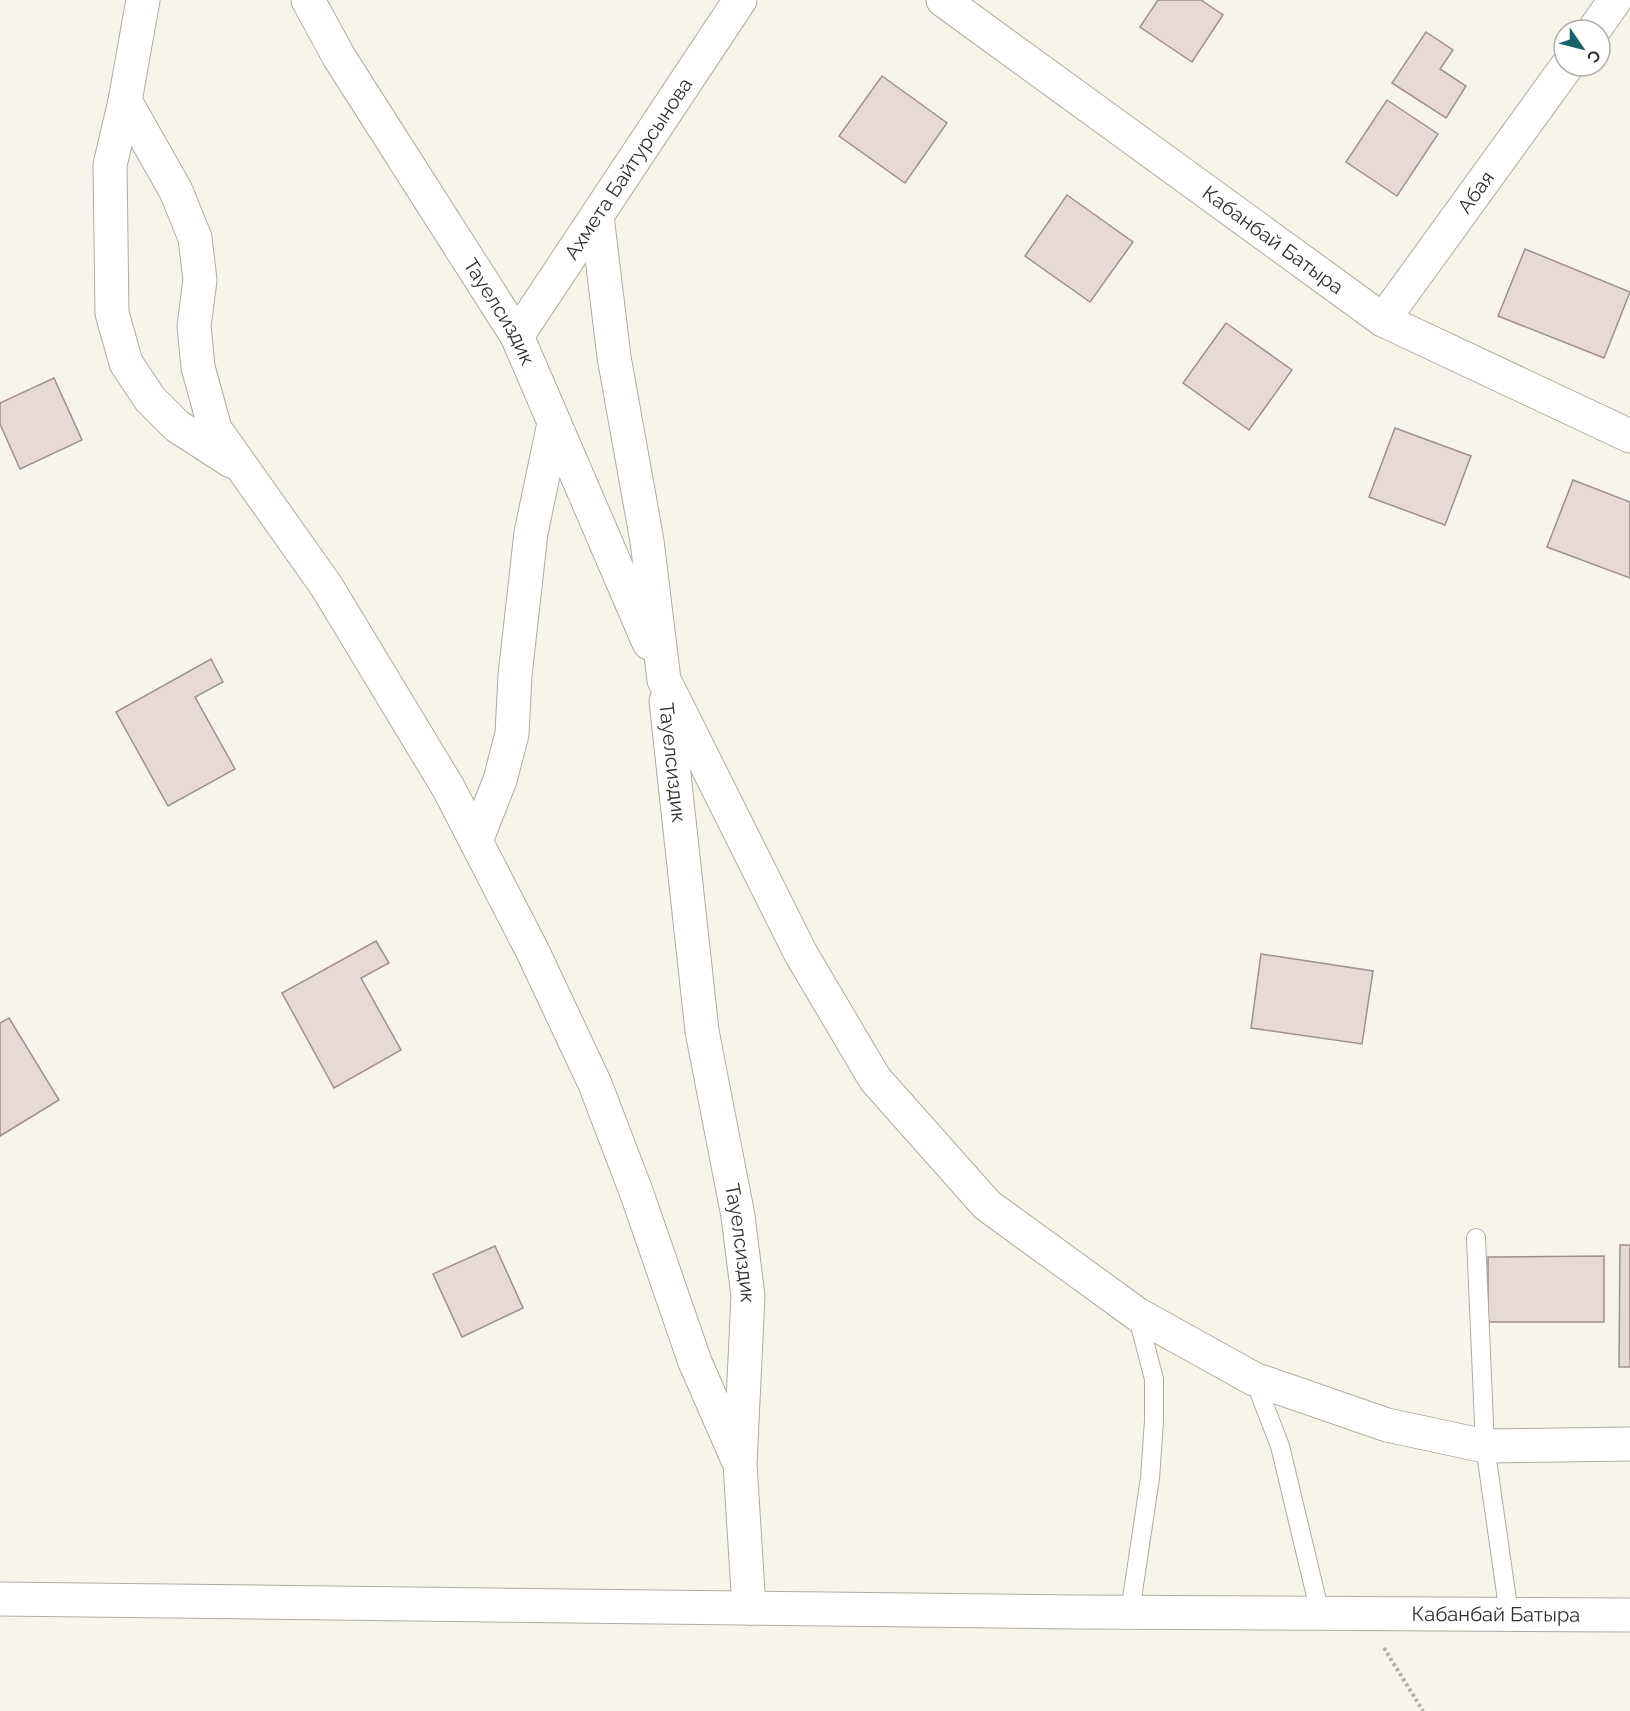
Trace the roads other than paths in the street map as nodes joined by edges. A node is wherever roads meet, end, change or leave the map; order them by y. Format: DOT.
graph roads {
  1 [pos="143,0"];
  2 [pos="308,0"];
  3 [pos="740,0"];
  4 [pos="943,0"];
  5 [pos="1615,0"];
  6 [pos="1602,18"];
  7 [pos="1559,78"];
  8 [pos="125,100"];
  9 [pos="597,216"];
  10 [pos="1383,320"];
  11 [pos="517,336"];
  12 [pos="554,423"];
  13 [pos="1630,436"];
  14 [pos="242,468"];
  15 [pos="664,680"];
  16 [pos="476,841"];
  17 [pos="1476,1238"];
  18 [pos="1137,1314"];
  19 [pos="1254,1379"];
  20 [pos="1630,1444"];
  21 [pos="1485,1446"];
  22 [pos="740,1464"];
  23 [pos="0,1599"];
  24 [pos="749,1608"];
  25 [pos="1130,1612"];
  26 [pos="1320,1613"];
  27 [pos="1509,1614"];
  28 [pos="1630,1615"];
  1 -- 8 [label="street"];
  2 -- 11 [label="street, Тауелсиздик"];
  3 -- 9 [label="street, Ахмета Байтурсынова"];
  4 -- 10 [label="street, Кабанбай Батыра"];
  5 -- 6 [label="street"];
  7 -- 10 [label="street, Абая"];
  8 -- 14 [label="street"];
  8 -- 14 [label="street"];
  9 -- 11 [label="street, Ахмета Байтурсынова"];
  9 -- 15 [label="street"];
  10 -- 13 [label="street, Кабанбай Батыра"];
  11 -- 12 [label="street, Тауелсиздик"];
  12 -- 15 [label="street, Тауелсиздик"];
  12 -- 16 [label="street"];
  14 -- 16 [label="street"];
  15 -- 18 [label="street"];
  15 -- 22 [label="street, Тауелсиздик"];
  16 -- 22 [label="street"];
  17 -- 21 [label="lane"];
  18 -- 19 [label="street"];
  18 -- 25 [label="lane"];
  19 -- 21 [label="street"];
  19 -- 26 [label="lane"];
  20 -- 21 [label="street"];
  21 -- 27 [label="lane"];
  22 -- 24 [label="street, Тауелсиздик"];
  23 -- 24 [label="street, Кабанбай Батыра"];
  24 -- 25 [label="street, Кабанбай Батыра"];
  25 -- 26 [label="street, Кабанбай Батыра"];
  26 -- 27 [label="street, Кабанбай Батыра"];
  27 -- 28 [label="street, Кабанбай Батыра"];
}
